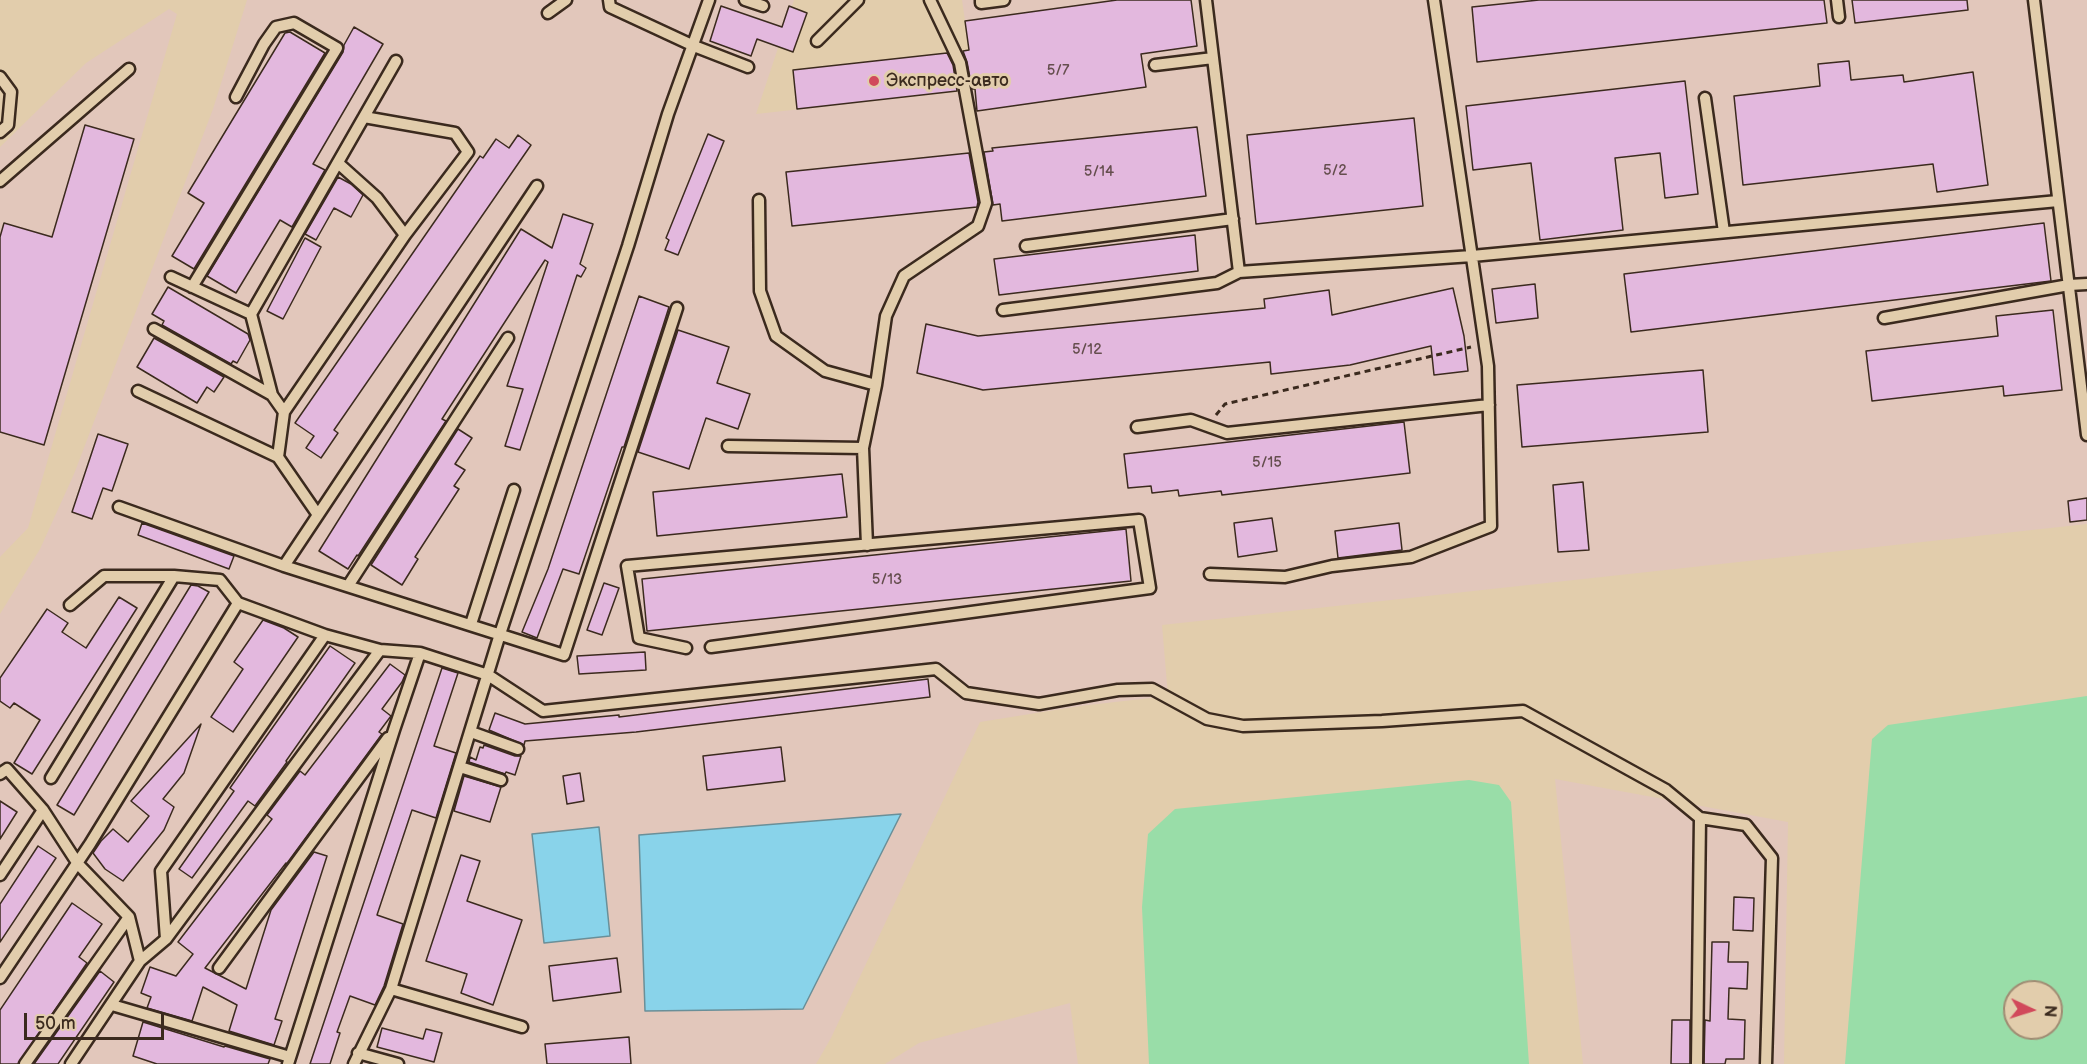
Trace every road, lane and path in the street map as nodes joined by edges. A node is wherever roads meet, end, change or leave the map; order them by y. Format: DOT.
graph roads {
  1 [pos="566,0"];
  2 [pos="609,0"];
  3 [pos="709,0"];
  4 [pos="746,0"];
  5 [pos="858,0"];
  6 [pos="930,0"];
  7 [pos="981,0"];
  8 [pos="1005,0"];
  9 [pos="1206,0"];
  10 [pos="1434,0"];
  11 [pos="1837,0"];
  12 [pos="2034,0"];
  13 [pos="763,6"];
  14 [pos="548,13"];
  15 [pos="1839,17"];
  16 [pos="817,41"];
  17 [pos="694,46"];
  18 [pos="1213,58"];
  19 [pos="396,61"];
  20 [pos="1155,65"];
  21 [pos="748,67"];
  22 [pos="129,69"];
  23 [pos="0,77"];
  24 [pos="236,97"];
  25 [pos="1705,98"];
  26 [pos="364,117"];
  27 [pos="0,132"];
  28 [pos="338,163"];
  29 [pos="0,181"];
  30 [pos="537,186"];
  31 [pos="759,200"];
  32 [pos="2058,201"];
  33 [pos="1233,219"];
  34 [pos="1724,232"];
  35 [pos="405,235"];
  36 [pos="1026,246"];
  37 [pos="1472,256"];
  38 [pos="1239,272"];
  39 [pos="171,277"];
  40 [pos="2087,284"];
  41 [pos="2069,285"];
  42 [pos="192,287"];
  43 [pos="677,308"];
  44 [pos="1003,310"];
  45 [pos="251,314"];
  46 [pos="1884,318"];
  47 [pos="154,329"];
  48 [pos="508,338"];
  49 [pos="1484,344"];
  50 [pos="876,385"];
  51 [pos="138,391"];
  52 [pos="272,394"];
  53 [pos="1489,405"];
  54 [pos="284,412"];
  55 [pos="1208,426"];
  56 [pos="1137,427"];
  57 [pos="2087,435"];
  58 [pos="729,446"];
  59 [pos="863,448"];
  60 [pos="278,457"];
  61 [pos="514,490"];
  62 [pos="119,507"];
  63 [pos="318,515"];
  64 [pos="867,545"];
  65 [pos="284,566"];
  66 [pos="1210,574"];
  67 [pos="174,576"];
  68 [pos="348,586"];
  69 [pos="238,603"];
  70 [pos="70,605"];
  71 [pos="471,624"];
  72 [pos="500,634"];
  73 [pos="325,635"];
  74 [pos="711,647"];
  75 [pos="686,648"];
  76 [pos="380,650"];
  77 [pos="420,652"];
  78 [pos="489,675"];
  79 [pos="394,730"];
  80 [pos="471,732"];
  81 [pos="518,749"];
  82 [pos="460,767"];
  83 [pos="0,774"];
  84 [pos="51,778"];
  85 [pos="501,780"];
  86 [pos="44,810"];
  87 [pos="1700,818"];
  88 [pos="78,864"];
  89 [pos="0,875"];
  90 [pos="129,916"];
  91 [pos="165,939"];
  92 [pos="140,961"];
  93 [pos="219,968"];
  94 [pos="0,978"];
  95 [pos="391,988"];
  96 [pos="112,1005"];
  97 [pos="522,1028"];
  98 [pos="356,1059"];
  99 [pos="289,1060"];
  100 [pos="25,1064"];
  101 [pos="71,1064"];
  102 [pos="398,1064"];
  103 [pos="1696,1064"];
  104 [pos="1766,1064"];
  1 -- 14 [label="lane"];
  2 -- 17 [label="lane"];
  3 -- 17 [label="lane"];
  4 -- 13 [label="lane"];
  5 -- 16 [label="lane"];
  6 -- 50 [label="lane"];
  7 -- 8 [label="lane"];
  9 -- 18 [label="lane"];
  10 -- 37 [label="lane"];
  11 -- 15 [label="lane"];
  12 -- 32 [label="lane"];
  17 -- 21 [label="lane"];
  17 -- 72 [label="lane"];
  18 -- 20 [label="lane"];
  18 -- 33 [label="lane"];
  19 -- 26 [label="lane"];
  22 -- 29 [label="lane"];
  23 -- 27 [label="lane"];
  24 -- 42 [label="lane"];
  25 -- 34 [label="lane"];
  26 -- 28 [label="lane"];
  26 -- 35 [label="lane"];
  28 -- 35 [label="lane"];
  28 -- 45 [label="lane"];
  30 -- 63 [label="lane"];
  31 -- 50 [label="lane"];
  32 -- 34 [label="lane"];
  32 -- 41 [label="lane"];
  33 -- 36 [label="lane"];
  33 -- 38 [label="lane"];
  34 -- 37 [label="lane"];
  35 -- 54 [label="lane"];
  37 -- 38 [label="lane"];
  37 -- 49 [label="lane"];
  38 -- 44 [label="lane"];
  39 -- 42 [label="lane"];
  40 -- 41 [label="lane"];
  41 -- 46 [label="lane"];
  41 -- 57 [label="lane"];
  42 -- 45 [label="lane"];
  43 -- 72 [label="lane"];
  45 -- 52 [label="lane"];
  47 -- 52 [label="lane"];
  48 -- 68 [label="lane"];
  49 -- 53 [label="lane"];
  49 -- 55 [label="path"];
  50 -- 59 [label="lane"];
  51 -- 60 [label="lane"];
  52 -- 54 [label="lane"];
  53 -- 55 [label="lane"];
  53 -- 66 [label="lane"];
  54 -- 60 [label="lane"];
  55 -- 56 [label="lane"];
  58 -- 59 [label="lane"];
  59 -- 64 [label="lane"];
  60 -- 63 [label="lane"];
  61 -- 71 [label="lane"];
  62 -- 65 [label="lane"];
  63 -- 65 [label="lane"];
  64 -- 74 [label="lane"];
  64 -- 75 [label="lane"];
  65 -- 68 [label="lane"];
  67 -- 69 [label="lane"];
  67 -- 70 [label="lane"];
  67 -- 84 [label="lane"];
  68 -- 71 [label="lane"];
  69 -- 73 [label="lane"];
  69 -- 88 [label="lane"];
  71 -- 72 [label="lane"];
  72 -- 78 [label="lane"];
  73 -- 76 [label="lane"];
  73 -- 91 [label="lane"];
  76 -- 77 [label="lane"];
  76 -- 91 [label="lane"];
  77 -- 78 [label="lane"];
  77 -- 79 [label="lane"];
  78 -- 80 [label="lane"];
  78 -- 87 [label="lane"];
  79 -- 93 [label="lane"];
  79 -- 99 [label="lane"];
  80 -- 81 [label="lane"];
  80 -- 82 [label="lane"];
  82 -- 85 [label="lane"];
  82 -- 95 [label="lane"];
  83 -- 86 [label="lane"];
  86 -- 88 [label="lane"];
  86 -- 89 [label="lane"];
  87 -- 103 [label="lane"];
  87 -- 104 [label="lane"];
  88 -- 90 [label="lane"];
  88 -- 94 [label="lane"];
  90 -- 92 [label="lane"];
  90 -- 100 [label="lane"];
  91 -- 92 [label="lane"];
  92 -- 96 [label="lane"];
  95 -- 97 [label="lane"];
  95 -- 98 [label="lane"];
  96 -- 99 [label="lane"];
  96 -- 101 [label="lane"];
  98 -- 102 [label="lane"];
}
